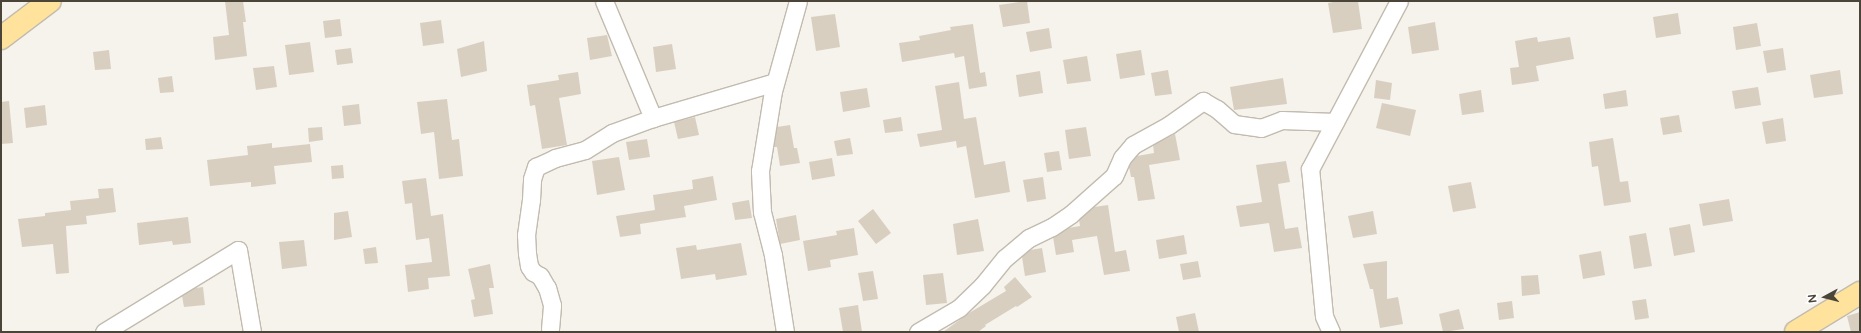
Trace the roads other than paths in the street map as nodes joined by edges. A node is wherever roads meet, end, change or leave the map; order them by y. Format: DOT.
graph roads {
  1 [pos="50,1"];
  2 [pos="604,1"];
  3 [pos="798,1"];
  4 [pos="1399,1"];
  5 [pos="1,38"];
  6 [pos="775,82"];
  7 [pos="653,118"];
  8 [pos="1335,122"];
  9 [pos="1860,293"];
  10 [pos="550,329"];
  11 [pos="104,332"];
  12 [pos="252,332"];
  13 [pos="785,332"];
  14 [pos="918,332"];
  15 [pos="1331,332"];
  16 [pos="1796,332"];
  1 -- 5 [label="main road"];
  2 -- 7 [label="street"];
  3 -- 6 [label="street"];
  4 -- 8 [label="street"];
  6 -- 7 [label="street"];
  6 -- 13 [label="street"];
  7 -- 10 [label="street"];
  8 -- 14 [label="street"];
  8 -- 15 [label="street"];
  9 -- 16 [label="main road"];
  11 -- 12 [label="street"];
}
